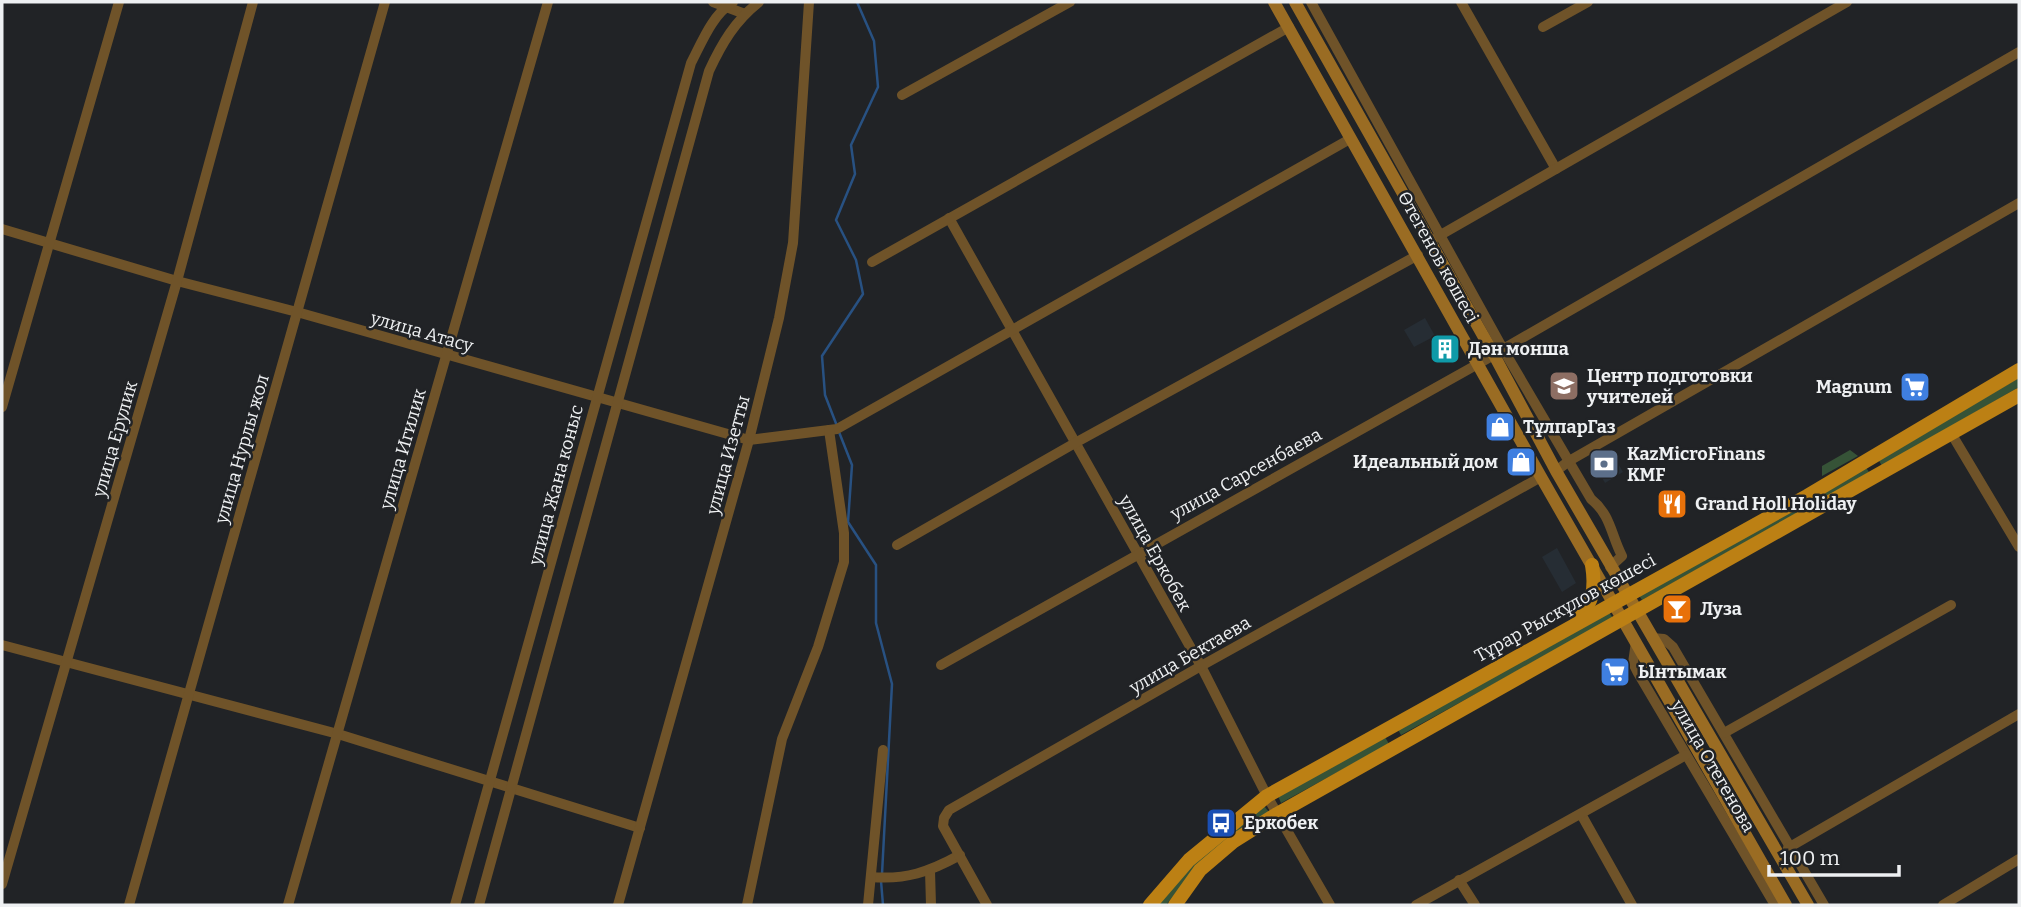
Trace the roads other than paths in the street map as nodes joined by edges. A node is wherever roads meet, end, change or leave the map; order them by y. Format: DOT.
graph roads {
  1 [pos="119,2"];
  2 [pos="253,2"];
  3 [pos="385,2"];
  4 [pos="548,2"];
  5 [pos="713,2"];
  6 [pos="759,2"];
  7 [pos="809,2"];
  8 [pos="1070,2"];
  9 [pos="1274,2"];
  10 [pos="1295,2"];
  11 [pos="1311,2"];
  12 [pos="1461,2"];
  13 [pos="1588,2"];
  14 [pos="1847,2"];
  15 [pos="730,4"];
  16 [pos="745,14"];
  17 [pos="1289,27"];
  18 [pos="1543,27"];
  19 [pos="2019,52"];
  20 [pos="688,74"];
  21 [pos="708,75"];
  22 [pos="902,95"];
  23 [pos="1350,139"];
  24 [pos="1556,169"];
  25 [pos="2019,203"];
  26 [pos="949,218"];
  27 [pos="1421,224"];
  28 [pos="2,229"];
  29 [pos="1406,234"];
  30 [pos="1436,238"];
  31 [pos="49,243"];
  32 [pos="1418,255"];
  33 [pos="872,262"];
  34 [pos="177,281"];
  35 [pos="297,312"];
  36 [pos="1012,330"];
  37 [pos="1499,352"];
  38 [pos="446,356"];
  39 [pos="1477,363"];
  40 [pos="2019,370"];
  41 [pos="2019,394"];
  42 [pos="596,398"];
  43 [pos="618,404"];
  44 [pos="2,407"];
  45 [pos="833,429"];
  46 [pos="1951,433"];
  47 [pos="749,440"];
  48 [pos="1075,443"];
  49 [pos="1867,460"];
  50 [pos="1569,461"];
  51 [pos="1556,471"];
  52 [pos="1877,475"];
  53 [pos="1541,477"];
  54 [pos="1807,496"];
  55 [pos="1815,511"];
  56 [pos="897,545"];
  57 [pos="2019,547"];
  58 [pos="1137,553"];
  59 [pos="1592,565"];
  60 [pos="1610,567"];
  61 [pos="1620,599"];
  62 [pos="1951,605"];
  63 [pos="1637,612"];
  64 [pos="1623,620"];
  65 [pos="1574,625"];
  66 [pos="1652,638"];
  67 [pos="1636,642"];
  68 [pos="2,645"];
  69 [pos="67,662"];
  70 [pos="941,665"];
  71 [pos="1201,666"];
  72 [pos="189,696"];
  73 [pos="2019,714"];
  74 [pos="1386,729"];
  75 [pos="1724,733"];
  76 [pos="338,734"];
  77 [pos="1396,747"];
  78 [pos="883,750"];
  79 [pos="1686,755"];
  80 [pos="491,782"];
  81 [pos="512,789"];
  82 [pos="1267,796"];
  83 [pos="1277,814"];
  84 [pos="1581,814"];
  85 [pos="640,828"];
  86 [pos="1788,848"];
  87 [pos="960,855"];
  88 [pos="2019,859"];
  89 [pos="930,871"];
  90 [pos="871,877"];
  91 [pos="1459,880"];
  92 [pos="2,884"];
  93 [pos="129,905"];
  94 [pos="288,905"];
  95 [pos="455,905"];
  96 [pos="479,905"];
  97 [pos="618,905"];
  98 [pos="747,905"];
  99 [pos="868,905"];
  100 [pos="931,905"];
  101 [pos="987,905"];
  102 [pos="1150,905"];
  103 [pos="1175,905"];
  104 [pos="1329,905"];
  105 [pos="1416,905"];
  106 [pos="1475,905"];
  107 [pos="1632,905"];
  108 [pos="1775,905"];
  109 [pos="1786,905"];
  110 [pos="1808,905"];
  111 [pos="1824,905"];
  112 [pos="1943,905"];
  1 -- 31 [label="street"];
  2 -- 34 [label="street, улица Ерулик"];
  3 -- 35 [label="street, улица Нурлы жол"];
  4 -- 38 [label="street, улица Игилик"];
  5 -- 15 [label="street"];
  6 -- 16 [label="street"];
  7 -- 47 [label="street, улица Изетты"];
  8 -- 22 [label="street"];
  9 -- 17 [label="main road, Өтегенов көшесі"];
  10 -- 27 [label="main road, Өтегенов көшесі"];
  11 -- 30 [label="street"];
  12 -- 24 [label="street"];
  13 -- 18 [label="street"];
  14 -- 24 [label="street"];
  15 -- 16 [label="street"];
  15 -- 20 [label="street, улица Жана коныс"];
  16 -- 21 [label="street"];
  17 -- 23 [label="main road, Өтегенов көшесі"];
  17 -- 26 [label="street"];
  19 -- 37 [label="street, улица Сарсенбаева"];
  20 -- 21 [label="street"];
  20 -- 42 [label="street, улица Жана коныс"];
  21 -- 43 [label="street"];
  23 -- 29 [label="main road, Өтегенов көшесі"];
  23 -- 36 [label="street"];
  24 -- 30 [label="street"];
  25 -- 50 [label="street"];
  26 -- 33 [label="street"];
  26 -- 36 [label="street, улица Еркобек"];
  27 -- 29 [label="street"];
  27 -- 30 [label="main road, Өтегенов көшесі"];
  28 -- 31 [label="street, улица Атасу"];
  29 -- 32 [label="main road, Өтегенов көшесі"];
  30 -- 37 [label="main road, Өтегенов көшесі"];
  31 -- 34 [label="street, улица Атасу"];
  31 -- 44 [label="street"];
  32 -- 39 [label="main road, Өтегенов көшесі"];
  32 -- 48 [label="street"];
  34 -- 35 [label="street, улица Атасу"];
  34 -- 69 [label="street, улица Ерулик"];
  35 -- 38 [label="street, улица Атасу"];
  35 -- 72 [label="street, улица Нурлы жол"];
  36 -- 45 [label="street"];
  36 -- 48 [label="street, улица Еркобек"];
  37 -- 39 [label="street, улица Сарсенбаева"];
  37 -- 50 [label="street"];
  37 -- 51 [label="main road, Өтегенов көшесі"];
  38 -- 42 [label="street, улица Атасу"];
  38 -- 76 [label="street, улица Игилик"];
  39 -- 53 [label="main road, Өтегенов көшесі"];
  39 -- 58 [label="street, улица Сарсенбаева"];
  40 -- 49 [label="main road, Тұрар Рыскұлов көшесі"];
  41 -- 46 [label="main road"];
  42 -- 43 [label="street, улица Атасу"];
  42 -- 80 [label="street, улица Жана коныс"];
  43 -- 47 [label="street, улица Атасу"];
  43 -- 81 [label="street"];
  45 -- 47 [label="street, улица Атасу"];
  45 -- 98 [label="street"];
  46 -- 52 [label="main road"];
  46 -- 57 [label="street"];
  47 -- 85 [label="street, улица Изетты"];
  48 -- 56 [label="street"];
  48 -- 58 [label="street, улица Еркобек"];
  49 -- 52 [label="main road"];
  49 -- 54 [label="main road, Тұрар Рыскұлов көшесі"];
  50 -- 51 [label="street"];
  50 -- 60 [label="street"];
  51 -- 60 [label="main road, Өтегенов көшесі"];
  52 -- 55 [label="main road"];
  53 -- 59 [label="main road, Өтегенов көшесі"];
  53 -- 71 [label="street, улица Бектаева"];
  54 -- 55 [label="main road"];
  54 -- 61 [label="main road, Тұрар Рыскұлов көшесі"];
  55 -- 63 [label="main road"];
  58 -- 70 [label="street, улица Сарсенбаева"];
  58 -- 71 [label="street, улица Еркобек"];
  59 -- 61 [label="main road, Өтегенов көшесі"];
  59 -- 65 [label="main road"];
  60 -- 61 [label="main road, Өтегенов көшесі"];
  61 -- 63 [label="main road, улица Отегенова"];
  61 -- 64 [label="main road, улица Отегенова"];
  61 -- 65 [label="main road, Тұрар Рыскұлов көшесі"];
  62 -- 75 [label="street"];
  63 -- 64 [label="main road"];
  63 -- 66 [label="main road, улица Отегенова"];
  64 -- 67 [label="main road, улица Отегенова"];
  64 -- 77 [label="main road"];
  65 -- 74 [label="main road, Тұрар Рыскұлов көшесі"];
  66 -- 75 [label="street, улица Отегенова"];
  66 -- 110 [label="main road, улица Отегенова"];
  67 -- 79 [label="street, улица Отегенова"];
  67 -- 109 [label="main road, улица Отегенова"];
  68 -- 69 [label="street"];
  69 -- 72 [label="street"];
  69 -- 92 [label="street, улица Ерулик"];
  71 -- 82 [label="street, улица Еркобек"];
  71 -- 87 [label="street, улица Бектаева"];
  72 -- 76 [label="street"];
  72 -- 93 [label="street, улица Нурлы жол"];
  73 -- 86 [label="street"];
  74 -- 77 [label="main road"];
  74 -- 82 [label="main road, Тұрар Рыскұлов көшесі"];
  75 -- 86 [label="street, улица Отегенова"];
  76 -- 80 [label="street"];
  76 -- 94 [label="street, улица Игилик"];
  77 -- 83 [label="main road"];
  78 -- 90 [label="street"];
  79 -- 84 [label="street"];
  79 -- 108 [label="street, улица Отегенова"];
  80 -- 81 [label="street"];
  80 -- 95 [label="street, улица Жана коныс"];
  81 -- 85 [label="street"];
  81 -- 96 [label="street"];
  82 -- 83 [label="street, улица Еркобек"];
  82 -- 102 [label="main road, Тұрар Рыскұлов көшесі"];
  83 -- 103 [label="main road"];
  83 -- 104 [label="street, улица Еркобек"];
  84 -- 91 [label="street"];
  84 -- 107 [label="street"];
  85 -- 97 [label="street, улица Изетты"];
  86 -- 111 [label="street, улица Отегенова"];
  87 -- 89 [label="street"];
  87 -- 101 [label="street, улица Бектаева"];
  88 -- 112 [label="street"];
  89 -- 90 [label="street"];
  89 -- 100 [label="street"];
  90 -- 99 [label="street"];
  91 -- 105 [label="street"];
  91 -- 106 [label="street"];
}
